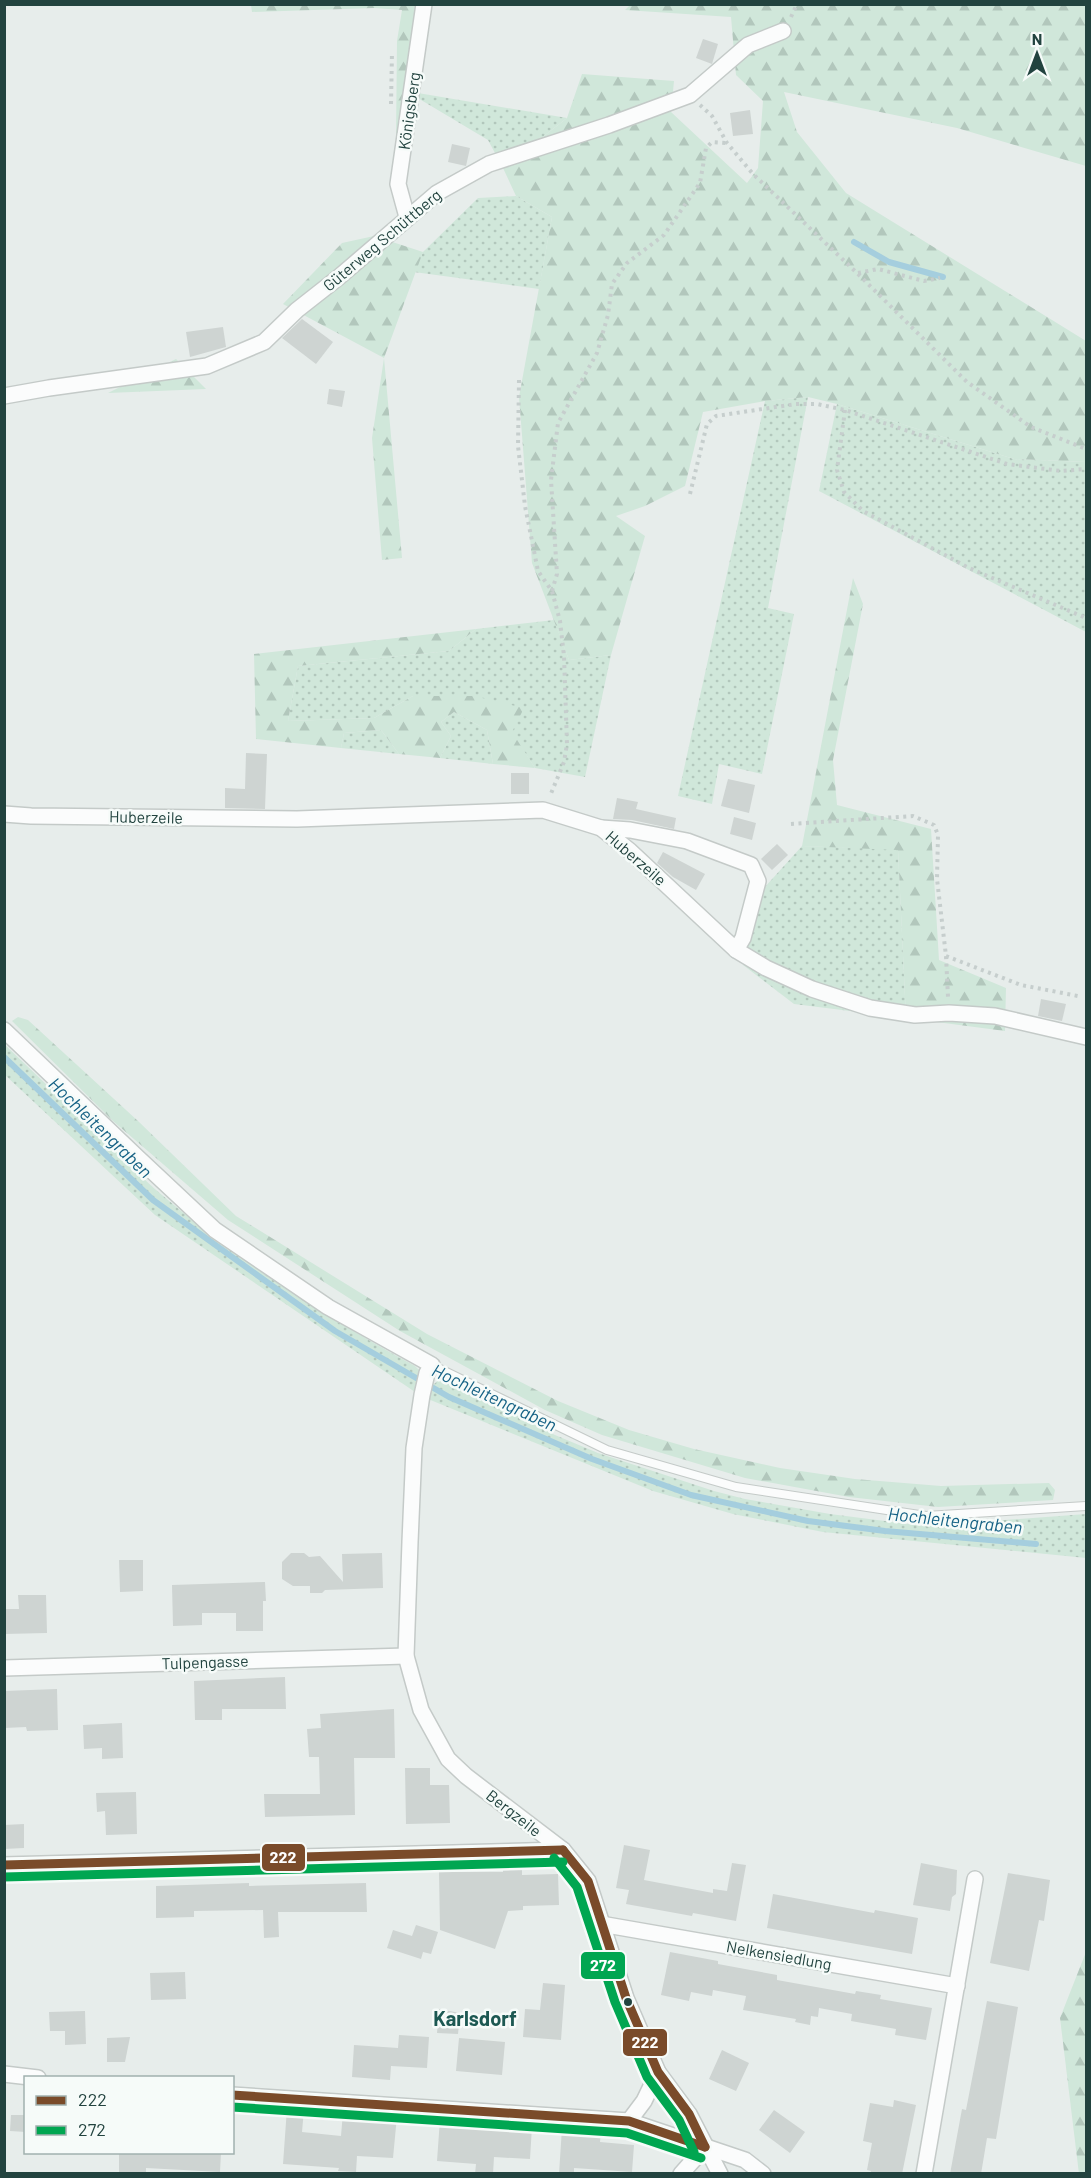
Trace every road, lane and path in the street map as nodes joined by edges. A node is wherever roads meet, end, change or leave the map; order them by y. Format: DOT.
graph roads {
  1 [pos="424,4"];
  2 [pos="783,31"];
  3 [pos="690,95"];
  4 [pos="727,143"];
  5 [pos="407,217"];
  6 [pos="857,273"];
  7 [pos="940,278"];
  8 [pos="519,380"];
  9 [pos="4,396"];
  10 [pos="845,410"];
  11 [pos="1086,449"];
  12 [pos="1086,469"];
  13 [pos="690,494"];
  14 [pos="552,591"];
  15 [pos="1086,618"];
  16 [pos="543,810"];
  17 [pos="4,814"];
  18 [pos="790,824"];
  19 [pos="601,828"];
  20 [pos="736,950"];
  21 [pos="946,956"];
  22 [pos="1078,996"];
  23 [pos="949,1013"];
  24 [pos="4,1030"];
  25 [pos="1086,1037"];
  26 [pos="429,1369"];
  27 [pos="1086,1506"];
  28 [pos="406,1656"];
  29 [pos="4,1668"];
  30 [pos="563,1850"];
  31 [pos="4,1865"];
  32 [pos="975,1879"];
  33 [pos="601,1924"];
  34 [pos="957,1986"];
  35 [pos="658,2072"];
  36 [pos="4,2074"];
  37 [pos="24,2076"];
  38 [pos="234,2095"];
  39 [pos="629,2121"];
  40 [pos="705,2148"];
  41 [pos="681,2174"];
  42 [pos="720,2174"];
  43 [pos="763,2174"];
  44 [pos="924,2174"];
  1 -- 5 [label="street, Königsberg"];
  2 -- 3 [label="street, Güterweg Schüttberg"];
  3 -- 4 [label="path"];
  3 -- 5 [label="street, Güterweg Schüttberg"];
  4 -- 6 [label="path"];
  4 -- 14 [label="path"];
  5 -- 9 [label="street, Güterweg Schüttberg"];
  6 -- 7 [label="path"];
  6 -- 11 [label="path"];
  8 -- 14 [label="path"];
  10 -- 12 [label="path"];
  10 -- 13 [label="path"];
  10 -- 15 [label="path"];
  14 -- 16 [label="path"];
  16 -- 17 [label="street, Huberzeile"];
  16 -- 19 [label="street, Huberzeile"];
  18 -- 21 [label="path"];
  19 -- 20 [label="street, Huberzeile"];
  19 -- 20 [label="street"];
  20 -- 23 [label="street, Huberzeile"];
  21 -- 22 [label="path"];
  21 -- 23 [label="path"];
  23 -- 25 [label="street, Huberzeile"];
  24 -- 26 [label="street"];
  26 -- 27 [label="lane"];
  26 -- 28 [label="street, Bergzeile"];
  28 -- 29 [label="street, Tulpengasse"];
  28 -- 30 [label="street, Bergzeile"];
  30 -- 31 [label="street"];
  30 -- 33 [label="street, Bergzeile"];
  32 -- 34 [label="street"];
  33 -- 34 [label="street, Nelkensiedlung"];
  33 -- 35 [label="street, Bergzeile"];
  34 -- 44 [label="street"];
  35 -- 39 [label="street"];
  35 -- 40 [label="street, Bergzeile"];
  36 -- 37 [label="street"];
  38 -- 39 [label="street"];
  39 -- 40 [label="street"];
  40 -- 41 [label="street"];
  40 -- 42 [label="street, Bergzeile"];
  40 -- 43 [label="street"];
}
